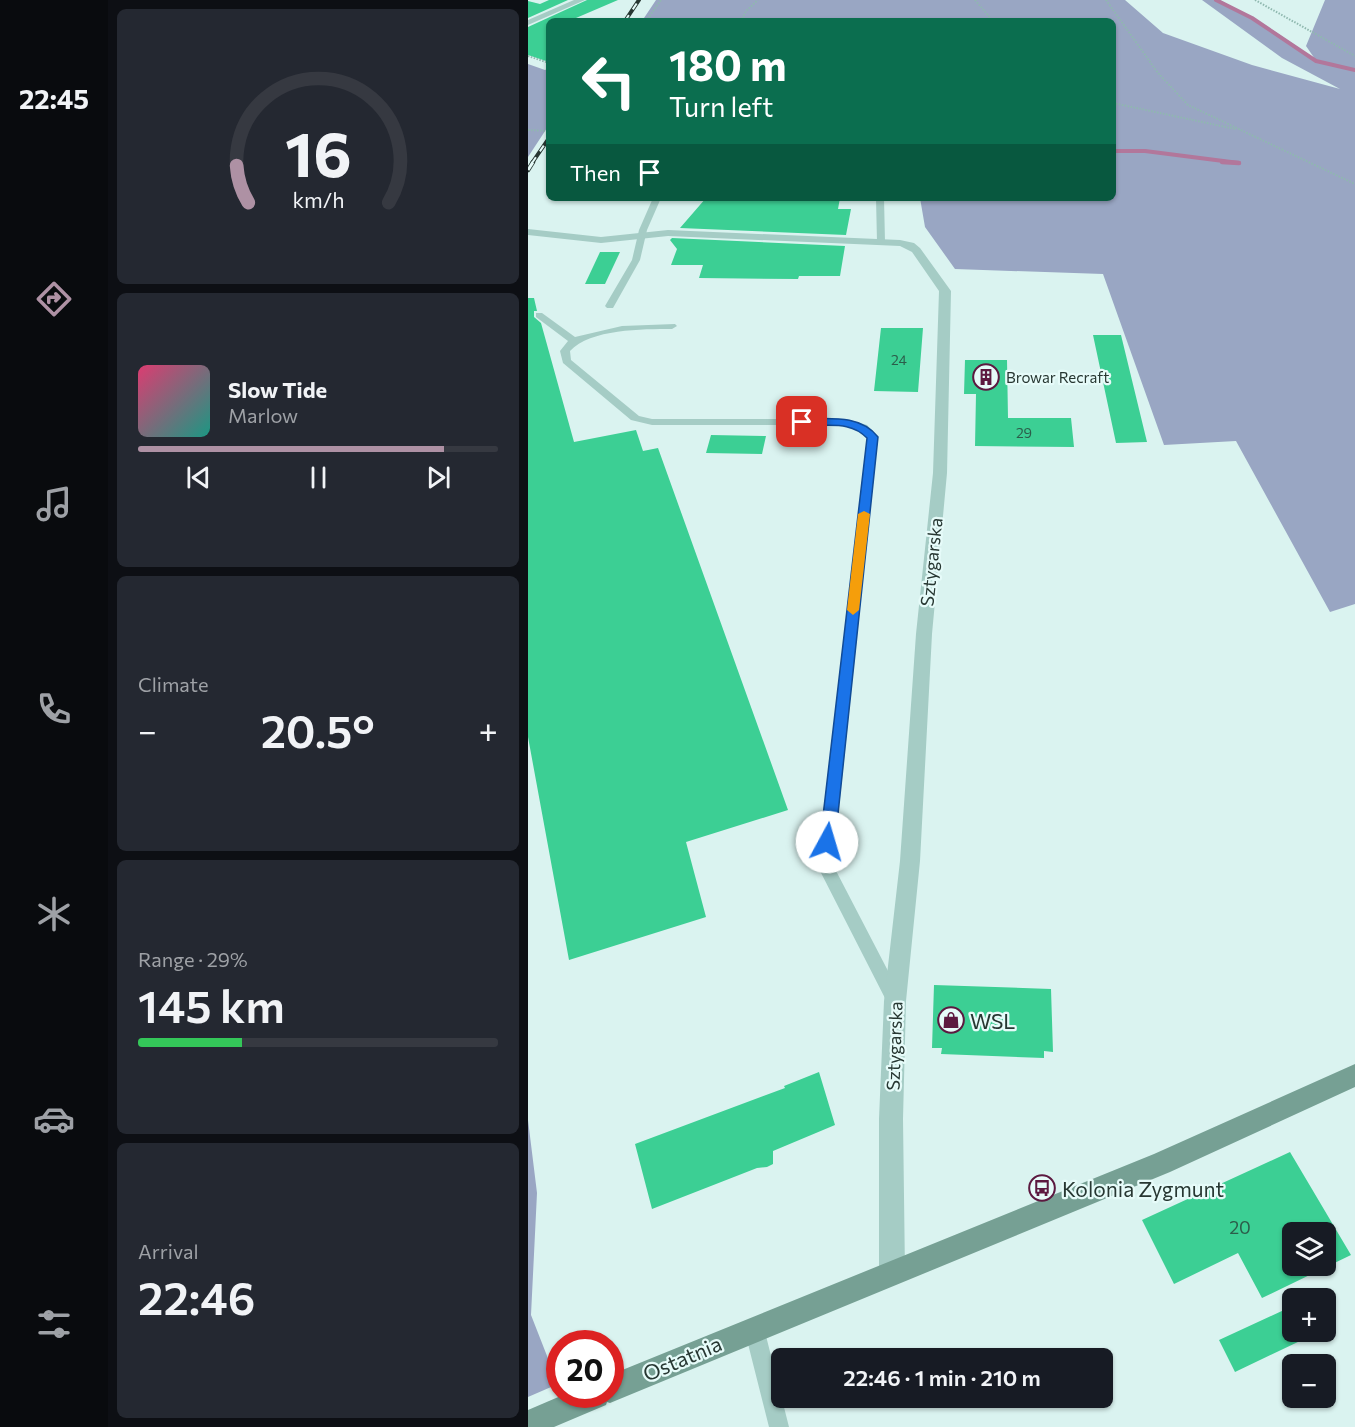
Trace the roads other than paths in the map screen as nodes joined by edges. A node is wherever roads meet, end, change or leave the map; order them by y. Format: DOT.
graph roads {
  1 [pos="581,0"];
  2 [pos="528,22"];
  3 [pos="656,201"];
  4 [pos="880,201"];
  5 [pos="528,232"];
  6 [pos="642,236"];
  7 [pos="881,242"];
  8 [pos="610,306"];
  9 [pos="539,315"];
  10 [pos="672,326"];
  11 [pos="574,341"];
  12 [pos="895,1002"];
  13 [pos="1355,1076"];
  14 [pos="892,1273"];
  15 [pos="754,1328"];
  16 [pos="624,1383"];
  17 [pos="566,1408"];
  18 [pos="528,1424"];
  19 [pos="779,1427"];
  1 -- 2 [label="street"];
  3 -- 6 [label="lane"];
  4 -- 7 [label="lane"];
  5 -- 6 [label="street, Sztygarska"];
  6 -- 7 [label="street, Sztygarska"];
  6 -- 8 [label="lane"];
  7 -- 12 [label="street, Sztygarska"];
  9 -- 11 [label="lane"];
  10 -- 11 [label="lane"];
  11 -- 12 [label="lane"];
  12 -- 14 [label="street, Sztygarska"];
  13 -- 14 [label="street"];
  14 -- 15 [label="street"];
  15 -- 16 [label="street, Ostatnia"];
  15 -- 19 [label="lane"];
  17 -- 18 [label="street"];
}
